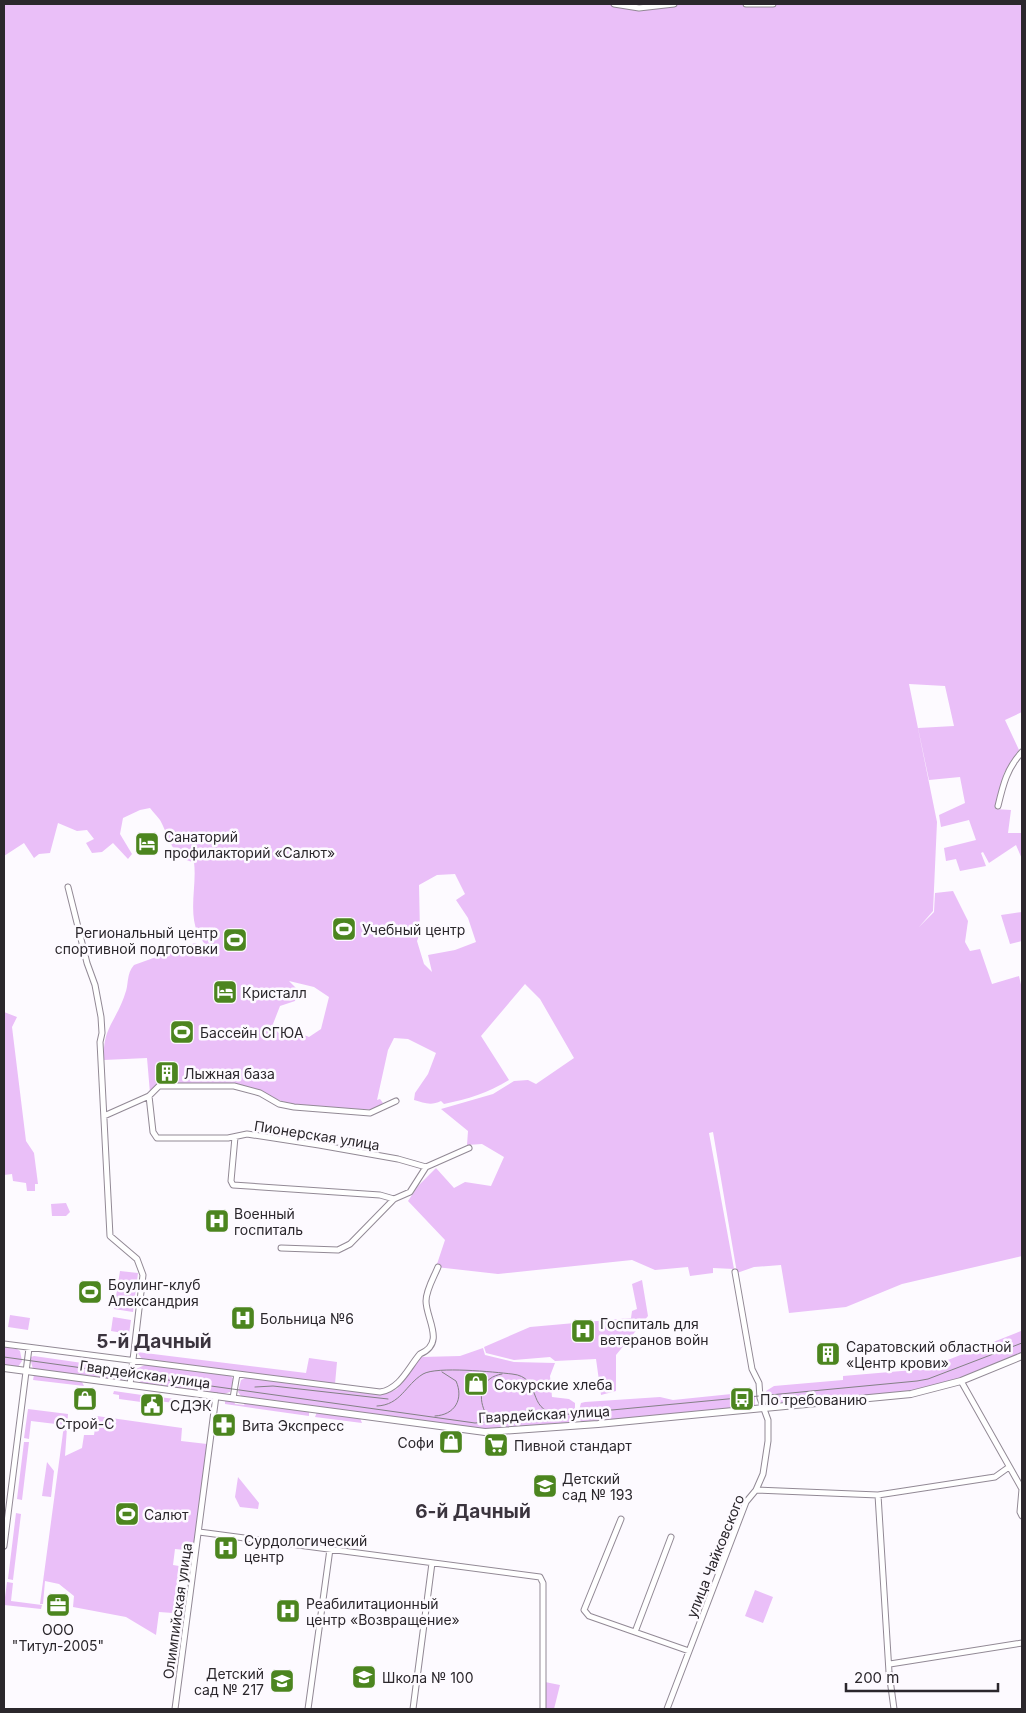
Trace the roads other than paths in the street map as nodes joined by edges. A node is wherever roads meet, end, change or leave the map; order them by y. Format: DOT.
graph roads {
  1 [pos="614,4"];
  2 [pos="674,4"];
  3 [pos="746,4"];
  4 [pos="773,4"];
  5 [pos="1022,752"];
  6 [pos="998,806"];
  7 [pos="68,887"];
  8 [pos="149,1096"];
  9 [pos="396,1100"];
  10 [pos="104,1116"];
  11 [pos="235,1137"];
  12 [pos="469,1148"];
  13 [pos="426,1167"];
  14 [pos="394,1199"];
  15 [pos="281,1248"];
  16 [pos="438,1267"];
  17 [pos="736,1272"];
  18 [pos="4,1344"];
  19 [pos="29,1348"];
  20 [pos="1022,1356"];
  21 [pos="133,1361"];
  22 [pos="4,1368"];
  23 [pos="26,1371"];
  24 [pos="236,1374"];
  25 [pos="961,1381"];
  26 [pos="130,1385"];
  27 [pos="216,1396"];
  28 [pos="233,1398"];
  29 [pos="764,1409"];
  30 [pos="1009,1467"];
  31 [pos="756,1490"];
  32 [pos="878,1495"];
  33 [pos="6,1506"];
  34 [pos="1022,1516"];
  35 [pos="621,1519"];
  36 [pos="199,1532"];
  37 [pos="671,1537"];
  38 [pos="4,1546"];
  39 [pos="330,1549"];
  40 [pos="432,1563"];
  41 [pos="635,1632"];
  42 [pos="1022,1643"];
  43 [pos="689,1651"];
  44 [pos="890,1664"];
  45 [pos="175,1709"];
  46 [pos="308,1709"];
  47 [pos="414,1709"];
  48 [pos="543,1709"];
  49 [pos="667,1709"];
  50 [pos="894,1709"];
  1 -- 2 [label="street"];
  3 -- 4 [label="street"];
  5 -- 6 [label="street"];
  7 -- 10 [label="street"];
  8 -- 9 [label="street"];
  8 -- 10 [label="street"];
  8 -- 11 [label="street, Пионерская улица"];
  10 -- 21 [label="street"];
  11 -- 13 [label="street, Пионерская улица"];
  11 -- 14 [label="street"];
  12 -- 13 [label="street"];
  13 -- 14 [label="street"];
  14 -- 15 [label="street"];
  16 -- 24 [label="street"];
  17 -- 29 [label="street, улица Чайковского"];
  18 -- 19 [label="street"];
  19 -- 21 [label="street"];
  19 -- 23 [label="street"];
  20 -- 25 [label="street, Гвардейская улица"];
  21 -- 24 [label="street"];
  21 -- 26 [label="street"];
  22 -- 23 [label="street, Гвардейская улица"];
  23 -- 26 [label="street, Гвардейская улица"];
  23 -- 33 [label="street"];
  24 -- 28 [label="street"];
  25 -- 29 [label="street, Гвардейская улица"];
  25 -- 30 [label="street"];
  26 -- 27 [label="street, Гвардейская улица"];
  27 -- 28 [label="street, Гвардейская улица"];
  27 -- 36 [label="street, Олимпийская улица"];
  28 -- 29 [label="street, Гвардейская улица"];
  29 -- 31 [label="street, улица Чайковского"];
  30 -- 32 [label="street"];
  30 -- 34 [label="street"];
  31 -- 32 [label="street"];
  31 -- 43 [label="street, улица Чайковского"];
  32 -- 44 [label="street"];
  33 -- 38 [label="street"];
  35 -- 41 [label="street"];
  36 -- 39 [label="street"];
  36 -- 45 [label="street, Олимпийская улица"];
  37 -- 41 [label="street"];
  39 -- 40 [label="street"];
  39 -- 46 [label="street"];
  40 -- 47 [label="street"];
  40 -- 48 [label="street"];
  41 -- 43 [label="street"];
  42 -- 44 [label="street"];
  43 -- 49 [label="street, улица Чайковского"];
  44 -- 50 [label="street"];
}
